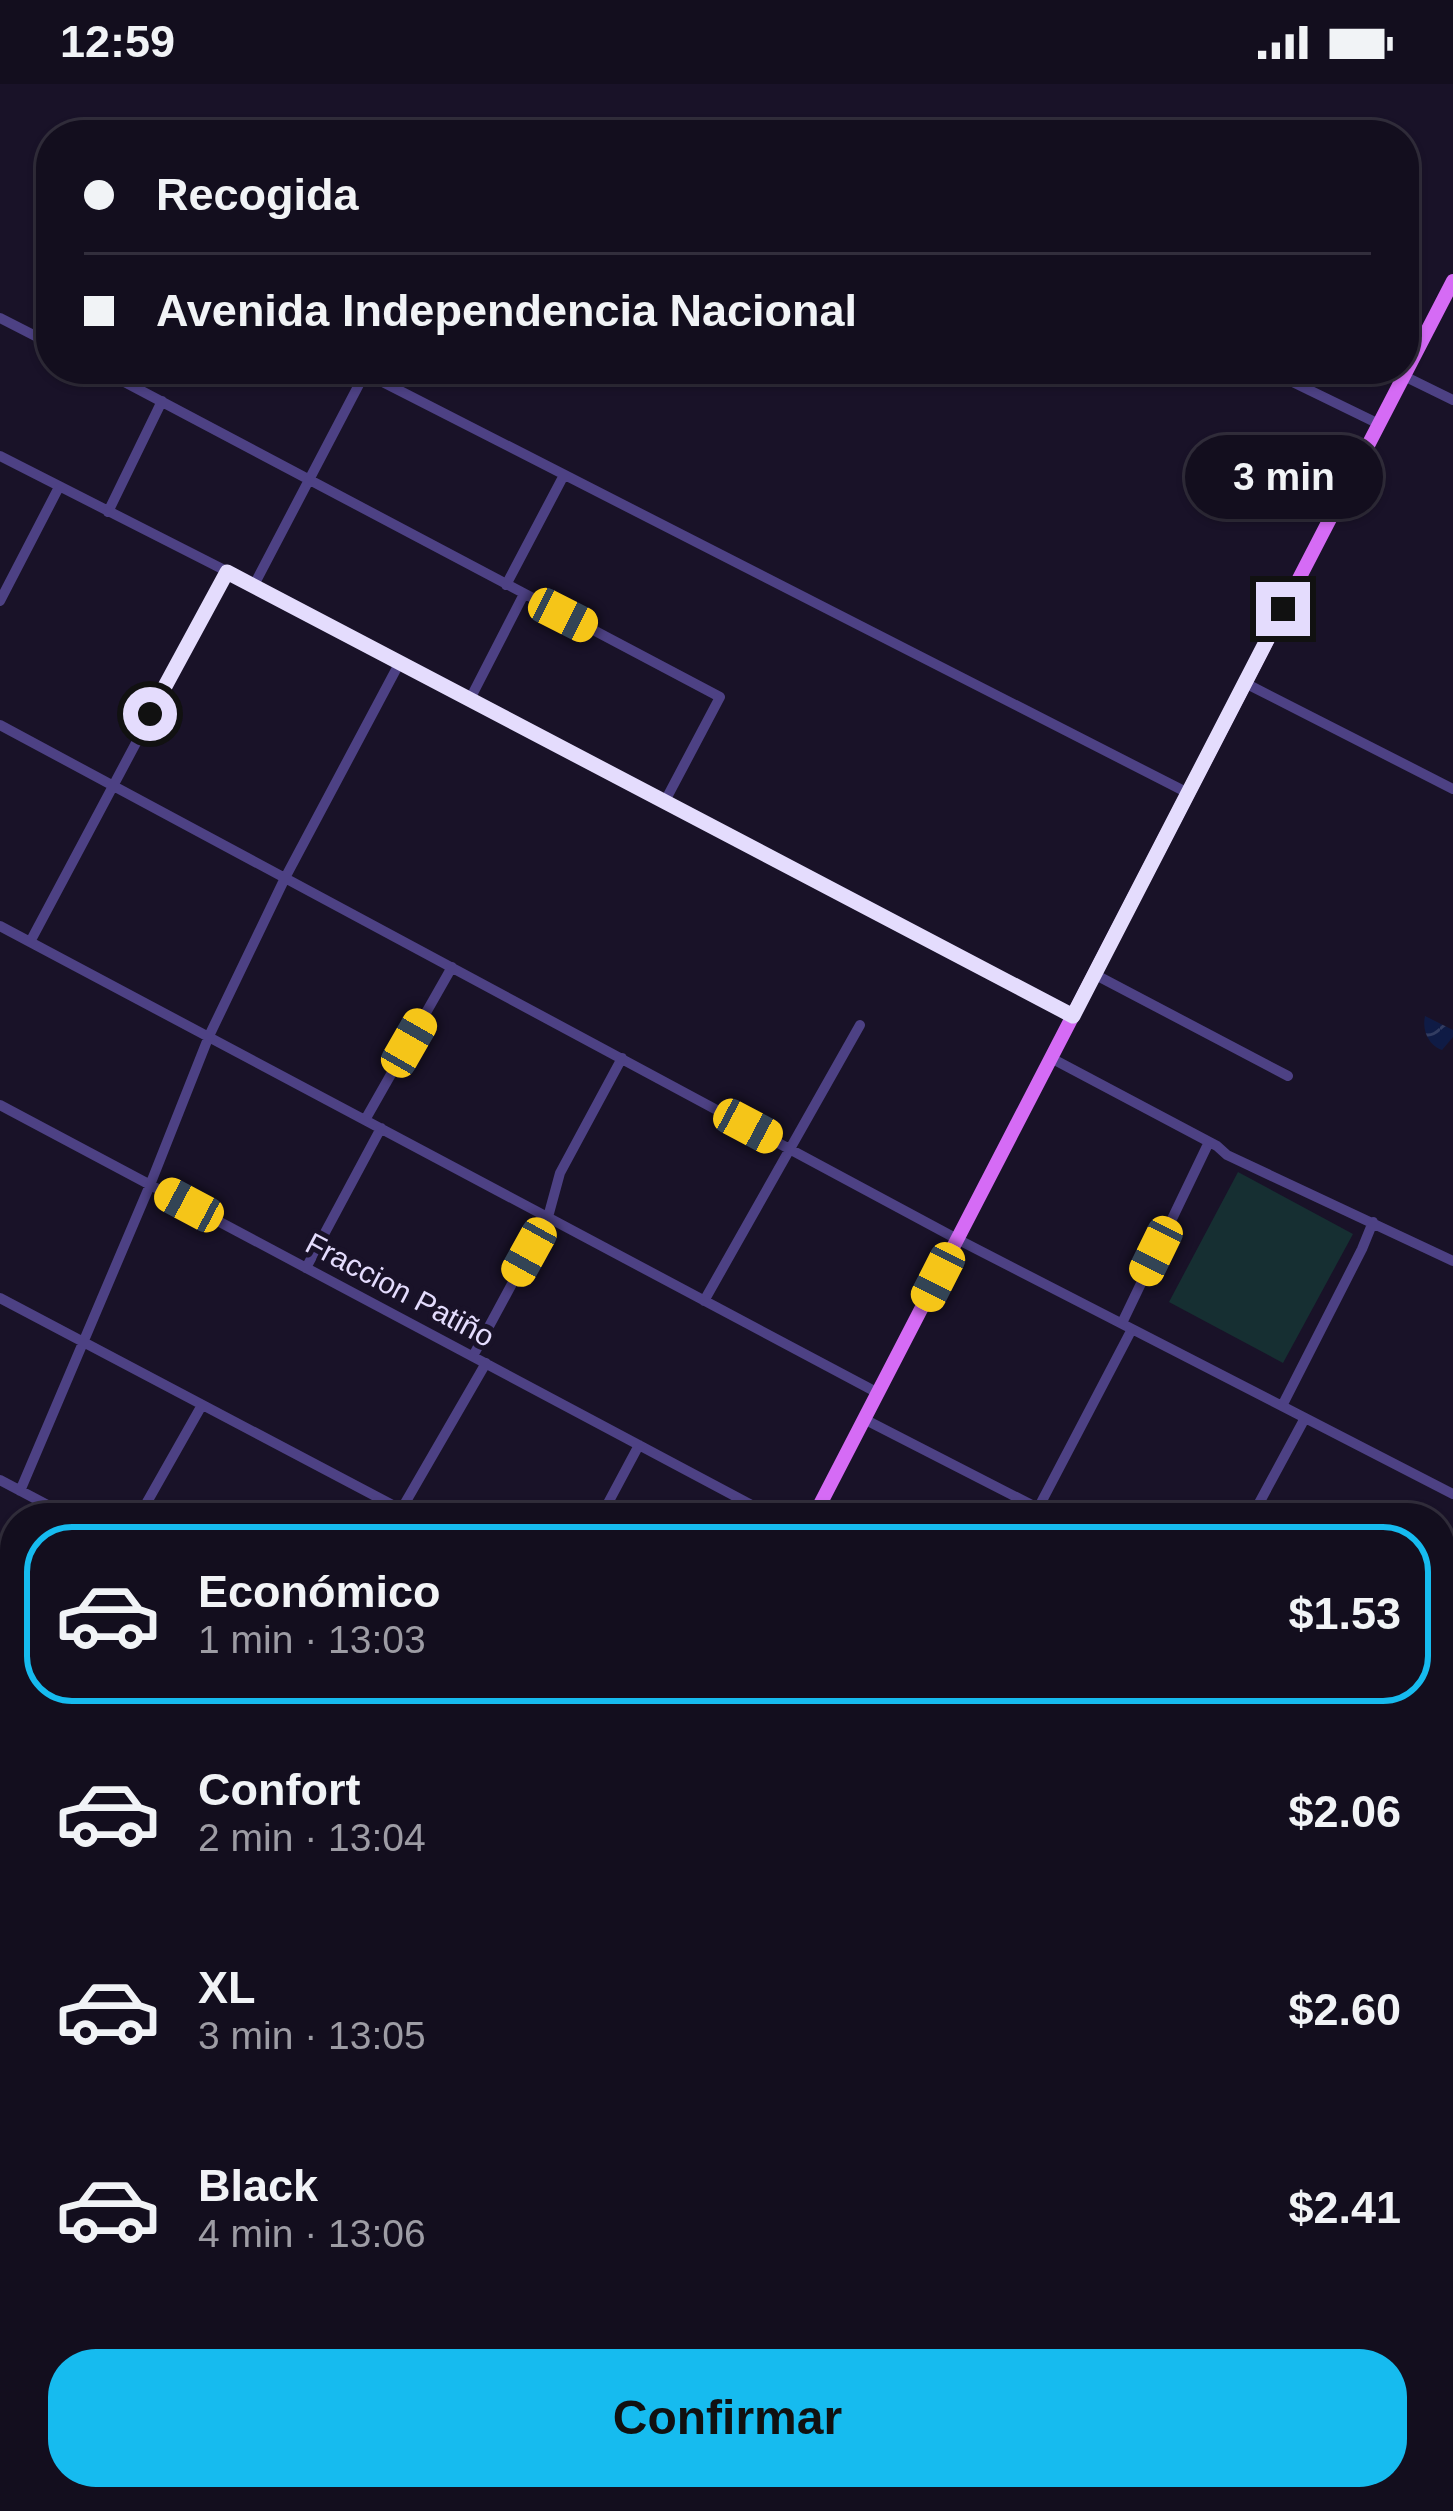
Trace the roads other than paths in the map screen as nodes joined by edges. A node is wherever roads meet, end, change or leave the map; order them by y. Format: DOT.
graph roads {
  1 [pos="1453,281"];
  2 [pos="0,318"];
  3 [pos="36,336"];
  4 [pos="1419,347"];
  5 [pos="1419,383"];
  6 [pos="129,384"];
  7 [pos="358,384"];
  8 [pos="386,384"];
  9 [pos="1297,384"];
  10 [pos="1400,384"];
  11 [pos="1453,400"];
  12 [pos="162,401"];
  13 [pos="1379,424"];
  14 [pos="0,456"];
  15 [pos="564,475"];
  16 [pos="308,481"];
  17 [pos="59,487"];
  18 [pos="108,512"];
  19 [pos="227,572"];
  20 [pos="254,585"];
  21 [pos="506,585"];
  22 [pos="524,594"];
  23 [pos="0,601"];
  24 [pos="400,662"];
  25 [pos="1245,682"];
  26 [pos="470,699"];
  27 [pos="0,725"];
  28 [pos="112,785"];
  29 [pos="1453,789"];
  30 [pos="1188,793"];
  31 [pos="665,801"];
  32 [pos="284,878"];
  33 [pos="0,926"];
  34 [pos="30,941"];
  35 [pos="452,967"];
  36 [pos="1094,974"];
  37 [pos="1073,1016"];
  38 [pos="860,1025"];
  39 [pos="209,1036"];
  40 [pos="622,1058"];
  41 [pos="1051,1058"];
  42 [pos="1288,1076"];
  43 [pos="0,1105"];
  44 [pos="365,1120"];
  45 [pos="380,1128"];
  46 [pos="1209,1142"];
  47 [pos="790,1149"];
  48 [pos="150,1185"];
  49 [pos="548,1217"];
  50 [pos="1373,1222"];
  51 [pos="957,1239"];
  52 [pos="1453,1261"];
  53 [pos="306,1268"];
  54 [pos="0,1298"];
  55 [pos="704,1300"];
  56 [pos="1127,1326"];
  57 [pos="83,1341"];
  58 [pos="472,1356"];
  59 [pos="486,1363"];
  60 [pos="878,1394"];
  61 [pos="202,1405"];
  62 [pos="1282,1406"];
  63 [pos="1304,1418"];
  64 [pos="865,1419"];
  65 [pos="639,1445"];
  66 [pos="4,1482"];
  67 [pos="20,1491"];
  68 [pos="1452,1491"];
  69 [pos="0,1498"];
  70 [pos="43,1503"];
  71 [pos="146,1503"];
  72 [pos="380,1503"];
  73 [pos="399,1503"];
  74 [pos="608,1503"];
  75 [pos="748,1503"];
  76 [pos="821,1503"];
  77 [pos="1018,1503"];
  78 [pos="1041,1503"];
  79 [pos="1258,1503"];
  1 -- 4 [label="main road"];
  2 -- 3 [label="street"];
  5 -- 11 [label="street"];
  6 -- 12 [label="street"];
  7 -- 16 [label="street"];
  8 -- 15 [label="street"];
  9 -- 13 [label="street"];
  10 -- 13 [label="main road"];
  12 -- 16 [label="street"];
  12 -- 18 [label="street"];
  13 -- 25 [label="main road"];
  14 -- 17 [label="street"];
  15 -- 21 [label="street"];
  15 -- 30 [label="street"];
  16 -- 20 [label="street"];
  16 -- 21 [label="street"];
  17 -- 18 [label="street"];
  17 -- 23 [label="street"];
  18 -- 19 [label="street"];
  19 -- 20 [label="street"];
  19 -- 28 [label="street"];
  20 -- 24 [label="street"];
  21 -- 22 [label="street"];
  22 -- 26 [label="street"];
  22 -- 31 [label="street"];
  24 -- 26 [label="street"];
  24 -- 32 [label="street"];
  25 -- 29 [label="street"];
  25 -- 30 [label="main road"];
  26 -- 31 [label="street"];
  27 -- 28 [label="street"];
  28 -- 32 [label="street"];
  28 -- 34 [label="street"];
  30 -- 36 [label="main road"];
  31 -- 37 [label="street"];
  32 -- 35 [label="street"];
  32 -- 39 [label="street"];
  33 -- 34 [label="street"];
  34 -- 39 [label="street"];
  35 -- 40 [label="street"];
  35 -- 44 [label="street"];
  36 -- 37 [label="main road"];
  36 -- 42 [label="street"];
  37 -- 41 [label="main road"];
  38 -- 47 [label="street"];
  39 -- 44 [label="street"];
  39 -- 48 [label="street"];
  40 -- 47 [label="street"];
  40 -- 49 [label="street"];
  41 -- 46 [label="street"];
  41 -- 51 [label="main road"];
  43 -- 48 [label="street, Fraccion Patiño"];
  44 -- 45 [label="street"];
  45 -- 49 [label="street"];
  45 -- 53 [label="street"];
  46 -- 50 [label="street"];
  46 -- 56 [label="street"];
  47 -- 51 [label="street"];
  47 -- 55 [label="street"];
  48 -- 53 [label="street, Fraccion Patiño"];
  48 -- 57 [label="street"];
  49 -- 55 [label="street"];
  49 -- 58 [label="street"];
  50 -- 52 [label="street"];
  50 -- 62 [label="street"];
  51 -- 56 [label="street"];
  51 -- 60 [label="main road"];
  53 -- 58 [label="street, Fraccion Patiño"];
  54 -- 57 [label="street"];
  55 -- 60 [label="street"];
  56 -- 62 [label="street"];
  56 -- 78 [label="street"];
  57 -- 61 [label="street"];
  57 -- 67 [label="street"];
  58 -- 59 [label="street, Fraccion Patiño"];
  59 -- 65 [label="street, Fraccion Patiño"];
  59 -- 73 [label="street"];
  60 -- 64 [label="main road"];
  61 -- 71 [label="street"];
  61 -- 72 [label="street"];
  62 -- 63 [label="street"];
  63 -- 68 [label="street"];
  63 -- 79 [label="street"];
  64 -- 76 [label="main road"];
  64 -- 77 [label="street"];
  65 -- 74 [label="street"];
  65 -- 75 [label="street, Fraccion Patiño"];
  66 -- 67 [label="street"];
  66 -- 69 [label="street"];
  67 -- 70 [label="street"];
}
